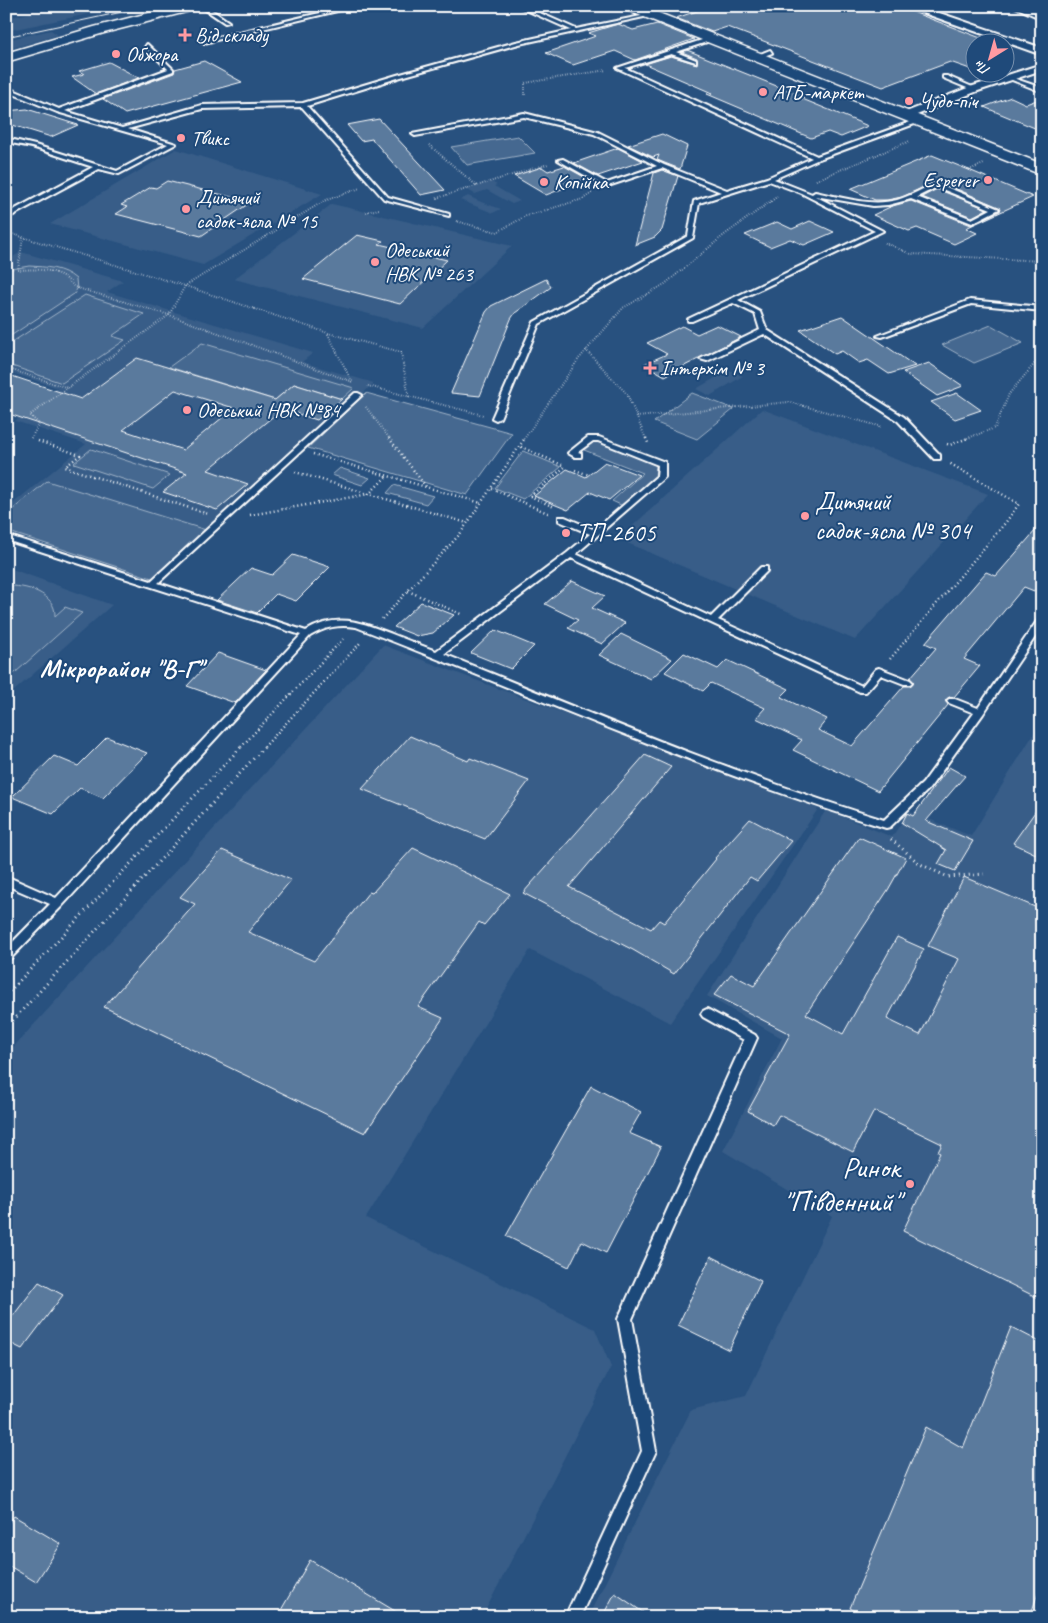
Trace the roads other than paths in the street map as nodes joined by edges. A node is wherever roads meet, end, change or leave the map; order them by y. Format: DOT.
graph roads {
  1 [pos="193,6"];
  2 [pos="202,6"];
  3 [pos="356,6"];
  4 [pos="519,6"];
  5 [pos="629,6"];
  6 [pos="909,6"];
  7 [pos="1018,6"];
  8 [pos="1038,13"];
  9 [pos="651,15"];
  10 [pos="228,22"];
  11 [pos="236,28"];
  12 [pos="242,31"];
  13 [pos="576,31"];
  14 [pos="712,39"];
  15 [pos="204,41"];
  16 [pos="147,46"];
  17 [pos="672,52"];
  18 [pos="1042,52"];
  19 [pos="6,58"];
  20 [pos="694,61"];
  21 [pos="1042,67"];
  22 [pos="1016,75"];
  23 [pos="945,77"];
  24 [pos="1016,80"];
  25 [pos="993,82"];
  26 [pos="974,88"];
  27 [pos="6,89"];
  28 [pos="1042,90"];
  29 [pos="303,105"];
  30 [pos="59,111"];
  31 [pos="912,119"];
  32 [pos="123,128"];
  33 [pos="415,134"];
  34 [pos="6,140"];
  35 [pos="817,158"];
  36 [pos="560,160"];
  37 [pos="662,166"];
  38 [pos="98,167"];
  39 [pos="1042,170"];
  40 [pos="769,179"];
  41 [pos="726,192"];
  42 [pos="803,192"];
  43 [pos="912,197"];
  44 [pos="447,215"];
  45 [pos="6,216"];
  46 [pos="733,300"];
  47 [pos="1042,309"];
  48 [pos="690,320"];
  49 [pos="764,331"];
  50 [pos="880,336"];
  51 [pos="704,359"];
  52 [pos="358,395"];
  53 [pos="496,418"];
  54 [pos="578,455"];
  55 [pos="937,457"];
  56 [pos="562,519"];
  57 [pos="596,533"];
  58 [pos="6,537"];
  59 [pos="570,555"];
  60 [pos="764,569"];
  61 [pos="152,584"];
  62 [pos="1042,620"];
  63 [pos="712,621"];
  64 [pos="307,634"];
  65 [pos="438,654"];
  66 [pos="907,682"];
  67 [pos="952,701"];
  68 [pos="980,712"];
  69 [pos="6,880"];
  70 [pos="58,903"];
  71 [pos="6,956"];
  72 [pos="707,1014"];
  73 [pos="572,1617"];
  1 -- 19 [label="main road"];
  2 -- 10 [label="lane"];
  3 -- 12 [label="lane"];
  4 -- 13 [label="lane"];
  5 -- 9 [label="main road"];
  6 -- 18 [label="street"];
  7 -- 8 [label="street"];
  9 -- 13 [label="lane"];
  9 -- 14 [label="main road"];
  11 -- 12 [label="lane"];
  12 -- 15 [label="lane"];
  13 -- 29 [label="lane"];
  14 -- 17 [label="lane"];
  14 -- 31 [label="main road"];
  16 -- 30 [label="lane"];
  17 -- 20 [label="lane"];
  17 -- 35 [label="lane"];
  21 -- 22 [label="street"];
  23 -- 26 [label="lane"];
  24 -- 28 [label="lane"];
  25 -- 26 [label="street"];
  26 -- 31 [label="street"];
  27 -- 30 [label="lane"];
  29 -- 32 [label="lane"];
  29 -- 44 [label="lane"];
  30 -- 32 [label="lane"];
  31 -- 35 [label="lane"];
  31 -- 39 [label="main road"];
  32 -- 38 [label="lane"];
  33 -- 37 [label="lane"];
  34 -- 38 [label="lane"];
  35 -- 40 [label="lane"];
  36 -- 37 [label="lane"];
  37 -- 41 [label="lane"];
  38 -- 45 [label="lane"];
  40 -- 41 [label="lane"];
  40 -- 42 [label="lane"];
  41 -- 53 [label="lane"];
  42 -- 43 [label="lane"];
  42 -- 46 [label="lane"];
  43 -- 43 [label="lane"];
  46 -- 48 [label="lane"];
  46 -- 49 [label="lane"];
  47 -- 50 [label="lane"];
  49 -- 51 [label="lane"];
  49 -- 55 [label="lane"];
  52 -- 61 [label="lane"];
  54 -- 57 [label="lane"];
  56 -- 57 [label="lane"];
  57 -- 59 [label="lane"];
  58 -- 61 [label="lane"];
  59 -- 63 [label="lane"];
  59 -- 65 [label="lane"];
  60 -- 63 [label="lane"];
  61 -- 64 [label="lane"];
  62 -- 68 [label="lane"];
  63 -- 66 [label="lane"];
  64 -- 65 [label="lane"];
  64 -- 70 [label="lane"];
  65 -- 68 [label="lane"];
  67 -- 68 [label="lane"];
  69 -- 70 [label="lane"];
  70 -- 71 [label="lane"];
  72 -- 73 [label="lane"];
}
